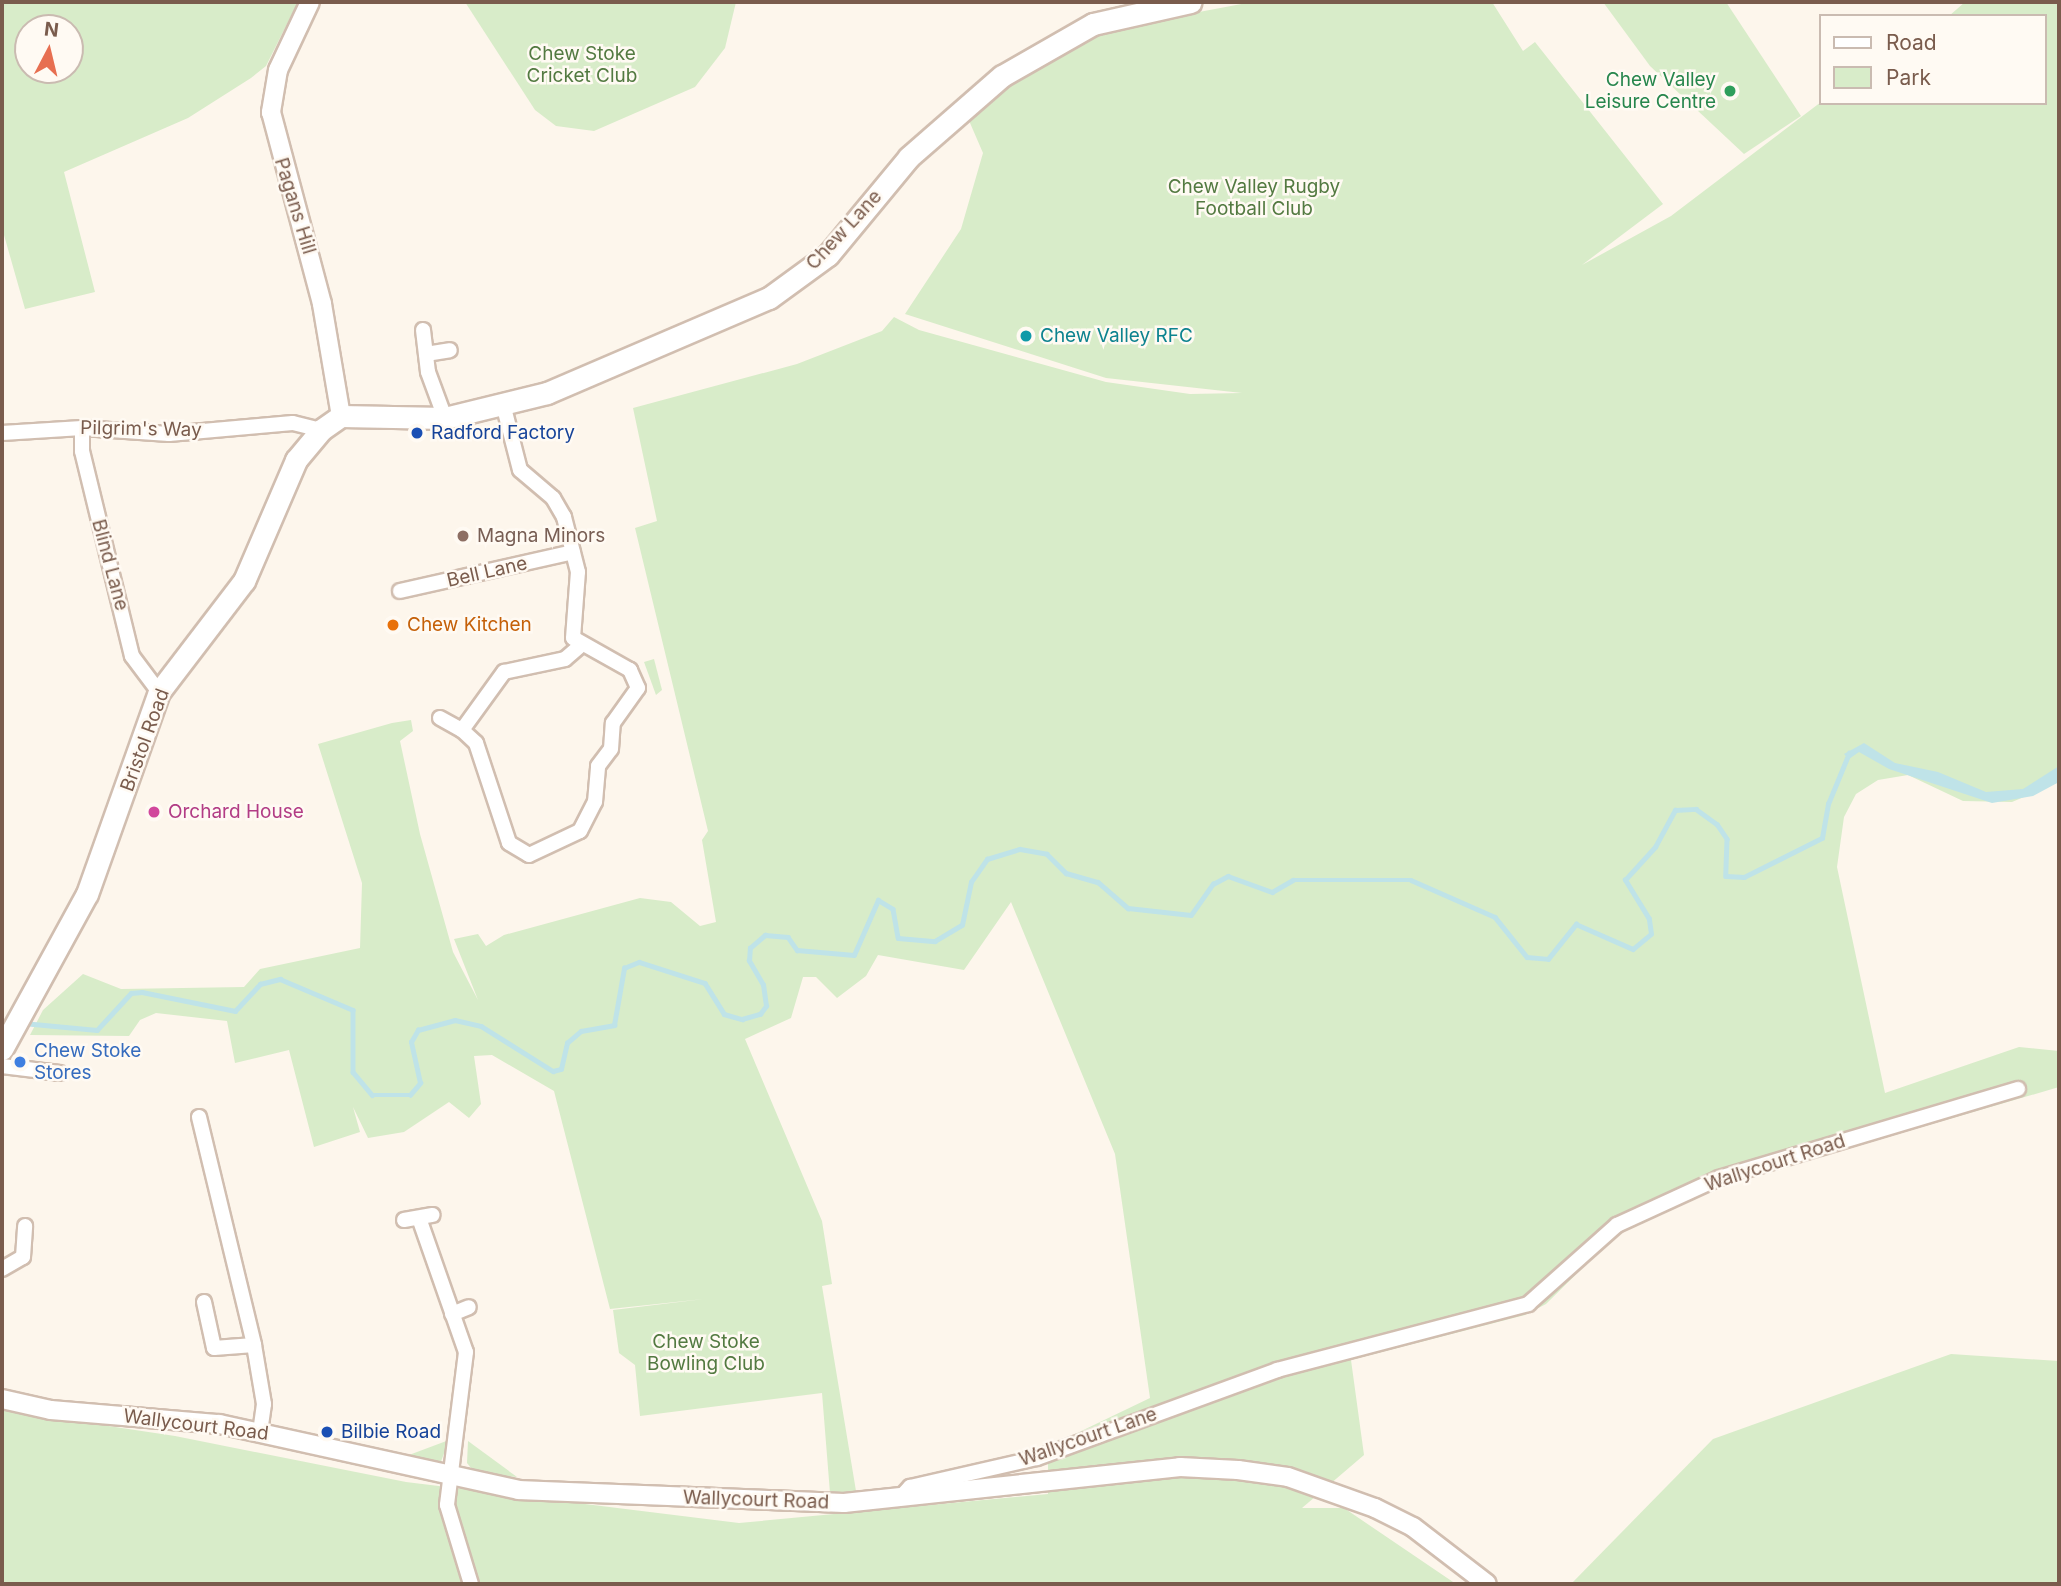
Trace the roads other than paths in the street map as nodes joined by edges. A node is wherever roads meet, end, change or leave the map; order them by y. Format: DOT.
graph roads {
  1 [pos="310,2"];
  2 [pos="1191,2"];
  3 [pos="423,330"];
  4 [pos="450,350"];
  5 [pos="426,354"];
  6 [pos="503,404"];
  7 [pos="341,416"];
  8 [pos="445,418"];
  9 [pos="82,428"];
  10 [pos="321,430"];
  11 [pos="2,433"];
  12 [pos="573,552"];
  13 [pos="400,591"];
  14 [pos="579,647"];
  15 [pos="159,692"];
  16 [pos="440,718"];
  17 [pos="462,730"];
  18 [pos="13,1031"];
  19 [pos="2,1066"];
  20 [pos="60,1073"];
  21 [pos="2018,1089"];
  22 [pos="199,1117"];
  23 [pos="419,1218"];
  24 [pos="24,1226"];
  25 [pos="2,1269"];
  26 [pos="204,1302"];
  27 [pos="469,1307"];
  28 [pos="452,1314"];
  29 [pos="254,1345"];
  30 [pos="1277,1370"];
  31 [pos="2,1399"];
  32 [pos="260,1431"];
  33 [pos="452,1477"];
  34 [pos="900,1498"];
  35 [pos="471,1584"];
  36 [pos="1487,1584"];
  1 -- 7 [label="street, Pagans Hill"];
  2 -- 6 [label="main road, Chew Lane"];
  3 -- 5 [label="street"];
  4 -- 5 [label="street"];
  5 -- 8 [label="street"];
  6 -- 8 [label="main road, Chew Lane"];
  6 -- 12 [label="street"];
  7 -- 8 [label="main road, Chew Lane"];
  7 -- 10 [label="main road, Bristol Road"];
  9 -- 10 [label="street, Pilgrim's Way"];
  9 -- 11 [label="street, Pilgrim's Way"];
  9 -- 15 [label="street, Blind Lane"];
  10 -- 15 [label="main road, Bristol Road"];
  12 -- 13 [label="street, Bell Lane"];
  12 -- 14 [label="street"];
  14 -- 17 [label="street"];
  14 -- 17 [label="street"];
  15 -- 18 [label="main road, Bristol Road"];
  16 -- 17 [label="street"];
  19 -- 20 [label="street"];
  21 -- 30 [label="street, Wallycourt Road"];
  22 -- 29 [label="street"];
  23 -- 28 [label="street"];
  24 -- 25 [label="street"];
  26 -- 29 [label="street"];
  27 -- 28 [label="street"];
  28 -- 33 [label="street"];
  29 -- 32 [label="street"];
  30 -- 34 [label="street, Wallycourt Lane"];
  31 -- 32 [label="street, Wallycourt Road"];
  32 -- 33 [label="street, Wallycourt Road"];
  33 -- 34 [label="street, Wallycourt Road"];
  33 -- 35 [label="street"];
  34 -- 36 [label="street, Wallycourt Road"];
}
